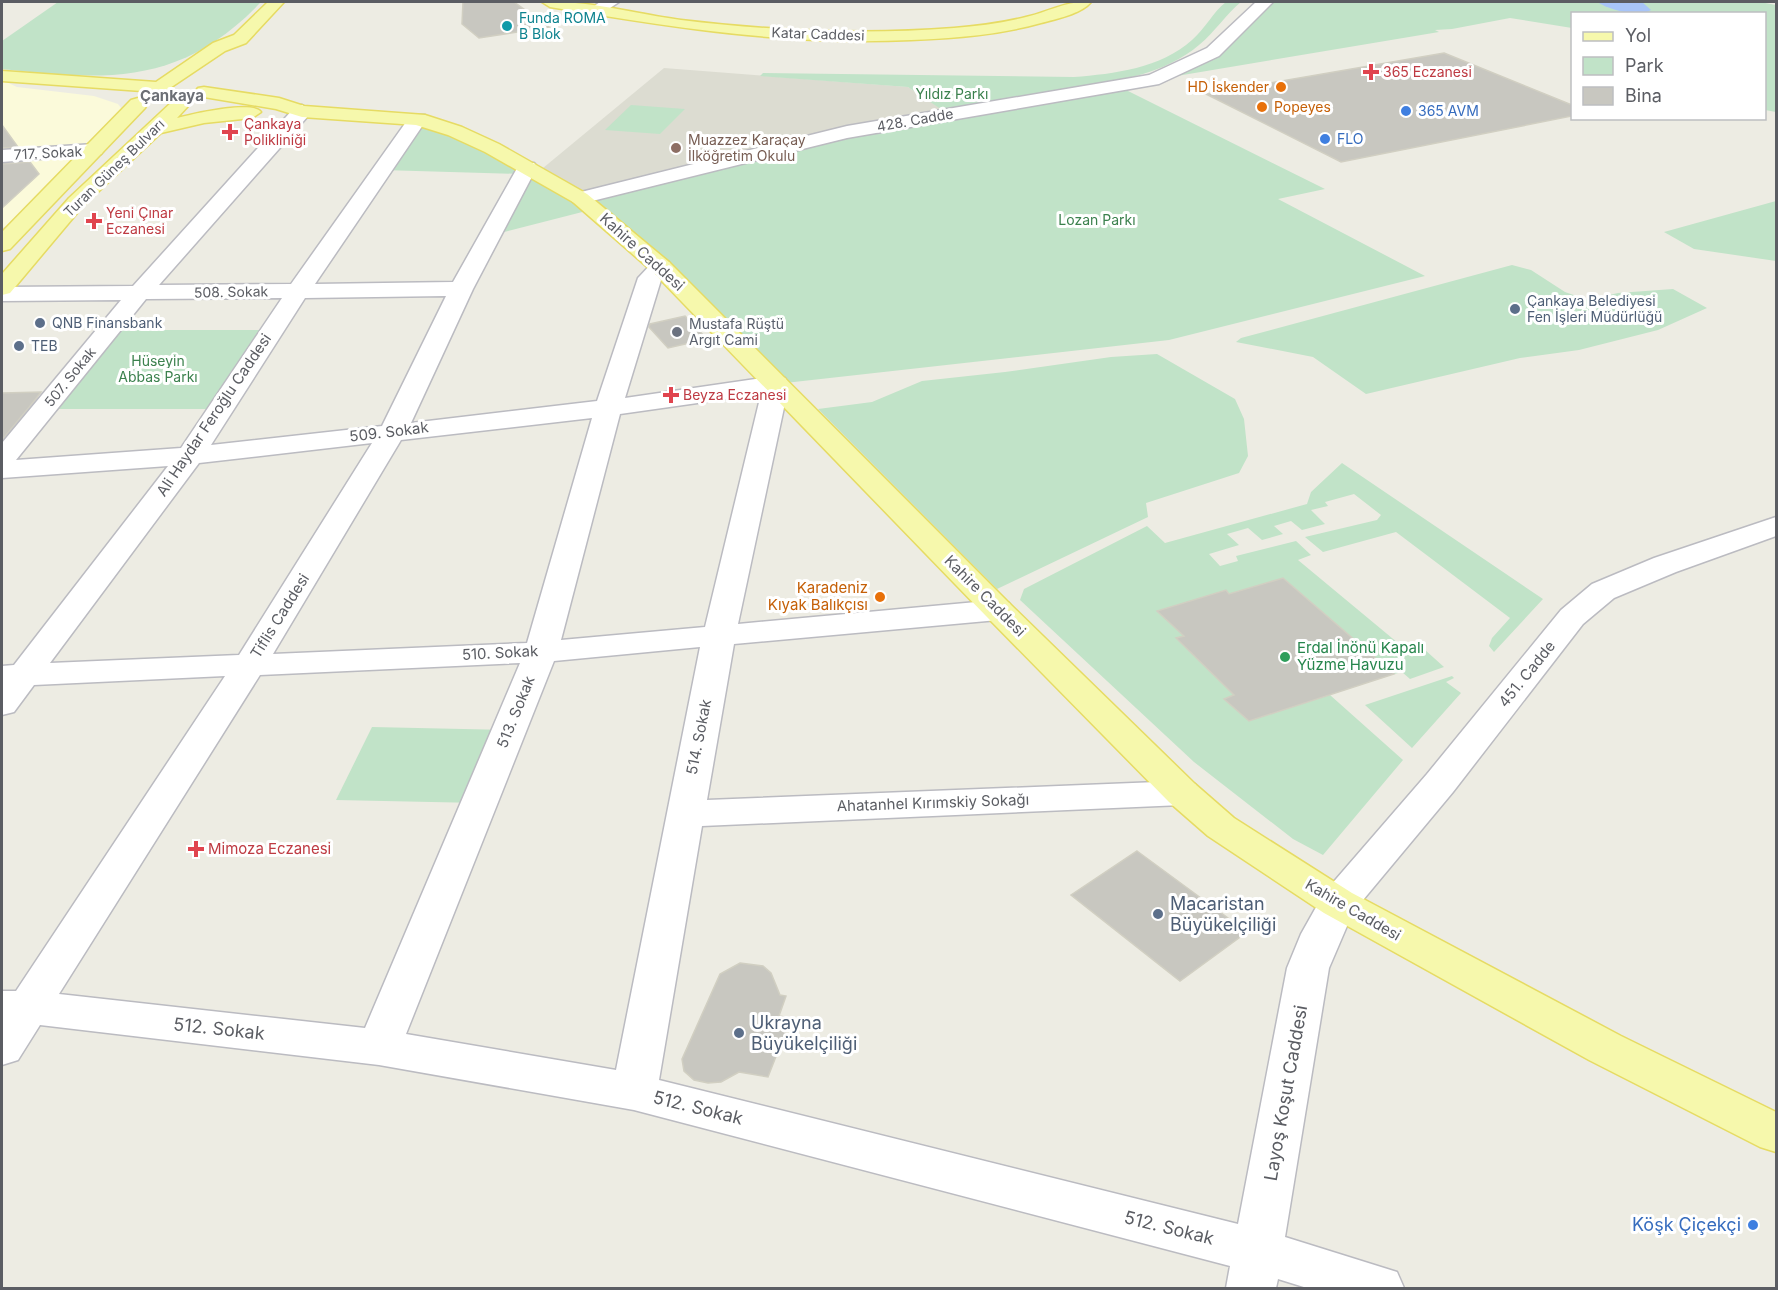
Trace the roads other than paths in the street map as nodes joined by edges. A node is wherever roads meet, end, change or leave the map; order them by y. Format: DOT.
graph roads {
  1 [pos="276,2"];
  2 [pos="550,2"];
  3 [pos="1083,2"];
  4 [pos="1265,2"];
  5 [pos="604,5"];
  6 [pos="240,39"];
  7 [pos="192,66"];
  8 [pos="223,73"];
  9 [pos="2,75"];
  10 [pos="103,83"];
  11 [pos="2,85"];
  12 [pos="159,86"];
  13 [pos="194,97"];
  14 [pos="136,102"];
  15 [pos="273,107"];
  16 [pos="302,111"];
  17 [pos="418,119"];
  18 [pos="120,123"];
  19 [pos="159,126"];
  20 [pos="94,150"];
  21 [pos="2,156"];
  22 [pos="527,167"];
  23 [pos="580,198"];
  24 [pos="2,244"];
  25 [pos="661,267"];
  26 [pos="2,288"];
  27 [pos="460,289"];
  28 [pos="298,291"];
  29 [pos="139,293"];
  30 [pos="2,294"];
  31 [pos="776,384"];
  32 [pos="608,408"];
  33 [pos="393,431"];
  34 [pos="190,456"];
  35 [pos="2,460"];
  36 [pos="2,470"];
  37 [pos="1776,526"];
  38 [pos="998,610"];
  39 [pos="719,635"];
  40 [pos="541,652"];
  41 [pos="250,664"];
  42 [pos="13,676"];
  43 [pos="2,704"];
  44 [pos="1182,793"];
  45 [pos="684,813"];
  46 [pos="1338,903"];
  47 [pos="14,1007"];
  48 [pos="380,1047"];
  49 [pos="2,1048"];
  50 [pos="634,1092"];
  51 [pos="1776,1132"];
  52 [pos="1255,1270"];
  53 [pos="1379,1288"];
  1 -- 6 [label="main road"];
  2 -- 5 [label="main road, Katar Caddesi"];
  3 -- 5 [label="main road, Katar Caddesi"];
  4 -- 23 [label="street, 428. Cadde"];
  6 -- 7 [label="main road, Turan Güneş Bulvarı"];
  6 -- 8 [label="main road, Turan Güneş Bulvarı"];
  7 -- 10 [label="main road"];
  7 -- 12 [label="main road, Turan Güneş Bulvarı"];
  8 -- 13 [label="main road, Turan Güneş Bulvarı"];
  8 -- 15 [label="main road"];
  9 -- 10 [label="main road"];
  10 -- 12 [label="main road"];
  11 -- 14 [label="main road"];
  12 -- 13 [label="main road"];
  12 -- 14 [label="main road, Turan Güneş Bulvarı"];
  13 -- 14 [label="main road"];
  13 -- 15 [label="main road"];
  13 -- 19 [label="main road, Turan Güneş Bulvarı"];
  14 -- 18 [label="main road, Turan Güneş Bulvarı"];
  15 -- 16 [label="main road, Kahire Caddesi"];
  15 -- 19 [label="main road"];
  16 -- 17 [label="main road, Kahire Caddesi"];
  16 -- 29 [label="street, 507. Sokak"];
  17 -- 22 [label="main road, Kahire Caddesi"];
  17 -- 28 [label="street, Ali Haydar Feroğlu Caddesi"];
  18 -- 19 [label="main road"];
  18 -- 20 [label="main road, Turan Güneş Bulvarı"];
  19 -- 26 [label="main road, Turan Güneş Bulvarı"];
  20 -- 21 [label="street, 717. Sokak"];
  20 -- 24 [label="main road, Turan Güneş Bulvarı"];
  22 -- 23 [label="main road, Kahire Caddesi"];
  22 -- 27 [label="street, Tiflis Caddesi"];
  23 -- 25 [label="main road, Kahire Caddesi"];
  25 -- 31 [label="main road, Kahire Caddesi"];
  25 -- 32 [label="street, 513. Sokak"];
  27 -- 28 [label="street, 508. Sokak"];
  27 -- 33 [label="street, Tiflis Caddesi"];
  28 -- 29 [label="street, 508. Sokak"];
  28 -- 34 [label="street, Ali Haydar Feroğlu Caddesi"];
  29 -- 30 [label="street, 508. Sokak"];
  29 -- 35 [label="street, 507. Sokak"];
  31 -- 32 [label="street, 509. Sokak"];
  31 -- 38 [label="main road, Kahire Caddesi"];
  31 -- 39 [label="street, 514. Sokak"];
  32 -- 33 [label="street, 509. Sokak"];
  32 -- 40 [label="street, 513. Sokak"];
  33 -- 34 [label="street, 509. Sokak"];
  33 -- 41 [label="street, Tiflis Caddesi"];
  34 -- 36 [label="street, 509. Sokak"];
  34 -- 42 [label="street, Ali Haydar Feroğlu Caddesi"];
  37 -- 46 [label="street, 451. Cadde"];
  38 -- 39 [label="street, 510. Sokak"];
  38 -- 44 [label="main road, Kahire Caddesi"];
  39 -- 40 [label="street, 510. Sokak"];
  39 -- 45 [label="street, 514. Sokak"];
  40 -- 41 [label="street, 510. Sokak"];
  40 -- 48 [label="street, 513. Sokak"];
  41 -- 42 [label="street, 510. Sokak"];
  41 -- 47 [label="street, Tiflis Caddesi"];
  42 -- 43 [label="street, Ali Haydar Feroğlu Caddesi"];
  44 -- 45 [label="street, Ahatanhel Kırımskiy Sokağı"];
  44 -- 46 [label="main road, Kahire Caddesi"];
  45 -- 50 [label="street, 514. Sokak"];
  46 -- 51 [label="main road, Kahire Caddesi"];
  46 -- 52 [label="street, Layoş Koşut Caddesi"];
  47 -- 48 [label="street, 512. Sokak"];
  47 -- 49 [label="street, Tiflis Caddesi"];
  48 -- 50 [label="street, 512. Sokak"];
  50 -- 52 [label="street, 512. Sokak"];
  52 -- 53 [label="street, 512. Sokak"];
}
